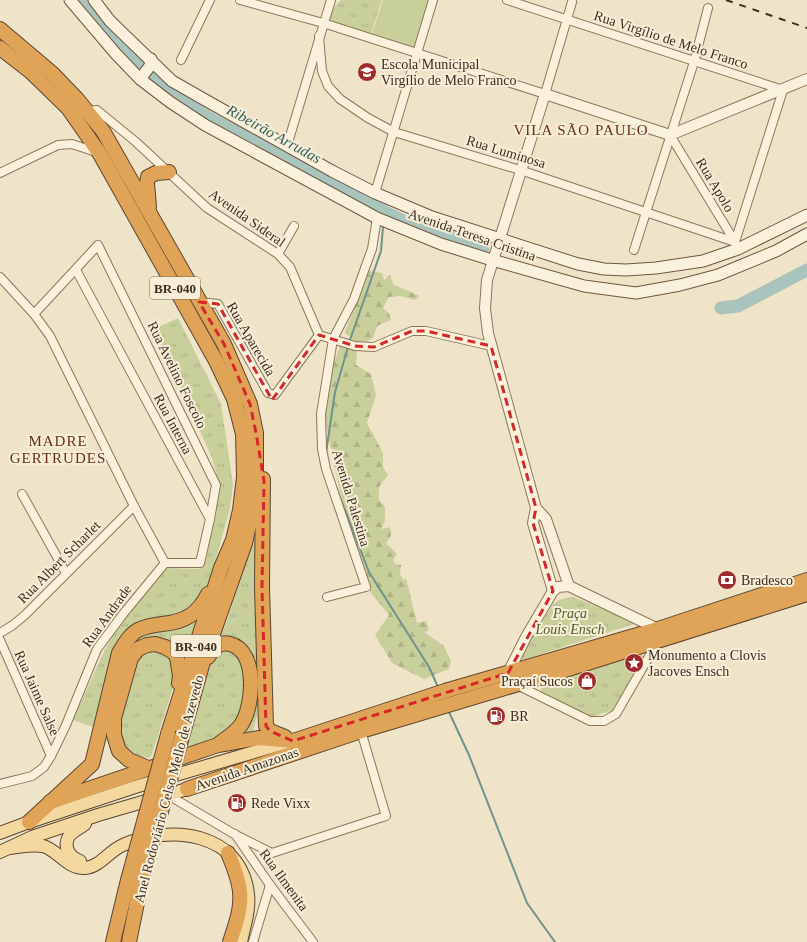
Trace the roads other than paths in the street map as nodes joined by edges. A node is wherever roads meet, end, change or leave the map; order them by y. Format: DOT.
graph roads {
  1 [pos="70,0"];
  2 [pos="94,0"];
  3 [pos="210,0"];
  4 [pos="240,0"];
  5 [pos="331,0"];
  6 [pos="433,0"];
  7 [pos="507,0"];
  8 [pos="573,1"];
  9 [pos="708,8"];
  10 [pos="566,20"];
  11 [pos="324,23"];
  12 [pos="0,29"];
  13 [pos="319,36"];
  14 [pos="0,48"];
  15 [pos="416,52"];
  16 [pos="181,60"];
  17 [pos="694,62"];
  18 [pos="150,63"];
  19 [pos="141,77"];
  20 [pos="807,79"];
  21 [pos="783,90"];
  22 [pos="545,94"];
  23 [pos="86,111"];
  24 [pos="394,132"];
  25 [pos="670,135"];
  26 [pos="287,146"];
  27 [pos="100,154"];
  28 [pos="2,170"];
  29 [pos="520,170"];
  30 [pos="169,172"];
  31 [pos="375,193"];
  32 [pos="646,211"];
  33 [pos="150,213"];
  34 [pos="807,215"];
  35 [pos="377,218"];
  36 [pos="294,226"];
  37 [pos="807,234"];
  38 [pos="499,239"];
  39 [pos="737,245"];
  40 [pos="634,250"];
  41 [pos="770,253"];
  42 [pos="278,254"];
  43 [pos="492,260"];
  44 [pos="76,270"];
  45 [pos="718,275"];
  46 [pos="0,277"];
  47 [pos="199,302"];
  48 [pos="34,314"];
  49 [pos="320,335"];
  50 [pos="333,339"];
  51 [pos="491,346"];
  52 [pos="256,433"];
  53 [pos="22,494"];
  54 [pos="134,506"];
  55 [pos="536,508"];
  56 [pos="210,519"];
  57 [pos="165,563"];
  58 [pos="221,568"];
  59 [pos="66,573"];
  60 [pos="807,580"];
  61 [pos="569,586"];
  62 [pos="553,591"];
  63 [pos="807,594"];
  64 [pos="327,597"];
  65 [pos="0,633"];
  66 [pos="658,635"];
  67 [pos="0,640"];
  68 [pos="202,666"];
  69 [pos="512,678"];
  70 [pos="429,704"];
  71 [pos="169,728"];
  72 [pos="361,731"];
  73 [pos="293,740"];
  74 [pos="218,745"];
  75 [pos="51,756"];
  76 [pos="148,768"];
  77 [pos="0,784"];
  78 [pos="187,789"];
  79 [pos="168,795"];
  80 [pos="50,802"];
  81 [pos="188,807"];
  82 [pos="98,815"];
  83 [pos="29,822"];
  84 [pos="0,833"];
  85 [pos="234,834"];
  86 [pos="5,850"];
  87 [pos="228,852"];
  88 [pos="97,863"];
  89 [pos="135,881"];
  90 [pos="270,885"];
  91 [pos="113,942"];
  92 [pos="130,942"];
  93 [pos="230,942"];
  94 [pos="241,942"];
  95 [pos="253,942"];
  96 [pos="313,942"];
  1 -- 19 [label="main road, Avenida Teresa Cristina"];
  2 -- 18 [label="main road, Avenida Teresa Cristina"];
  3 -- 16 [label="street"];
  4 -- 11 [label="street"];
  5 -- 11 [label="street"];
  6 -- 15 [label="street"];
  7 -- 10 [label="street, Rua Virgílio de Melo Franco"];
  8 -- 10 [label="street"];
  9 -- 17 [label="street"];
  10 -- 17 [label="street, Rua Virgílio de Melo Franco"];
  10 -- 22 [label="street"];
  11 -- 13 [label="street"];
  11 -- 15 [label="street"];
  12 -- 23 [label="highway, Anel Rodoviário Celso Mello de Azevedo / BR-040"];
  13 -- 24 [label="street, Rua Luminosa"];
  13 -- 26 [label="street"];
  14 -- 27 [label="highway, Anel Rodoviário Celso Mello de Azevedo / BR-040"];
  15 -- 22 [label="street"];
  15 -- 24 [label="street"];
  17 -- 21 [label="street, Rua Virgílio de Melo Franco"];
  17 -- 25 [label="street"];
  18 -- 19 [label="main road"];
  18 -- 26 [label="main road, Avenida Teresa Cristina"];
  19 -- 35 [label="main road, Avenida Teresa Cristina"];
  20 -- 21 [label="street"];
  21 -- 25 [label="street"];
  21 -- 39 [label="street"];
  22 -- 25 [label="street"];
  22 -- 29 [label="street"];
  23 -- 30 [label="street, Avenida Sideral"];
  23 -- 33 [label="highway, Anel Rodoviário Celso Mello de Azevedo / BR-040"];
  24 -- 29 [label="street, Rua Luminosa"];
  24 -- 31 [label="street"];
  25 -- 32 [label="street"];
  25 -- 39 [label="street, Rua Apolo"];
  26 -- 31 [label="main road, Avenida Teresa Cristina"];
  27 -- 28 [label="street"];
  27 -- 58 [label="highway, Anel Rodoviário Celso Mello de Azevedo / BR-040"];
  29 -- 32 [label="street, Rua Luminosa"];
  29 -- 38 [label="street"];
  30 -- 33 [label="highway"];
  30 -- 42 [label="street, Avenida Sideral"];
  31 -- 38 [label="main road, Avenida Teresa Cristina"];
  32 -- 39 [label="street, Rua Luminosa"];
  32 -- 40 [label="street"];
  33 -- 47 [label="highway, Anel Rodoviário Celso Mello de Azevedo / BR-040"];
  34 -- 39 [label="main road, Avenida Teresa Cristina"];
  35 -- 43 [label="main road, Avenida Teresa Cristina"];
  35 -- 50 [label="street, Avenida Palestina"];
  36 -- 42 [label="street"];
  37 -- 41 [label="main road, Avenida Teresa Cristina"];
  38 -- 39 [label="main road, Avenida Teresa Cristina"];
  38 -- 43 [label="street"];
  39 -- 41 [label="main road"];
  39 -- 45 [label="main road"];
  41 -- 45 [label="main road, Avenida Teresa Cristina"];
  42 -- 49 [label="street, Avenida Sideral"];
  43 -- 45 [label="main road, Avenida Teresa Cristina"];
  43 -- 51 [label="street"];
  44 -- 48 [label="street"];
  44 -- 56 [label="street, Rua Interna"];
  44 -- 56 [label="street, Rua Avelino Foscolo"];
  46 -- 48 [label="street"];
  47 -- 49 [label="street, Rua Aparecida"];
  47 -- 52 [label="highway, Anel Rodoviário Celso Mello de Azevedo / BR-040"];
  48 -- 54 [label="street"];
  49 -- 50 [label="street"];
  50 -- 51 [label="street"];
  50 -- 64 [label="street, Avenida Palestina"];
  51 -- 55 [label="street"];
  52 -- 68 [label="highway, Anel Rodoviário Celso Mello de Azevedo / BR-040"];
  52 -- 73 [label="highway"];
  53 -- 59 [label="street"];
  54 -- 57 [label="street"];
  54 -- 59 [label="street, Rua Albert Scharlet"];
  55 -- 61 [label="street"];
  55 -- 62 [label="street"];
  56 -- 57 [label="street"];
  57 -- 75 [label="street, Rua Andrade"];
  58 -- 71 [label="highway, Anel Rodoviário Celso Mello de Azevedo / BR-040"];
  58 -- 80 [label="highway"];
  59 -- 65 [label="street, Rua Albert Scharlet"];
  60 -- 66 [label="highway"];
  61 -- 62 [label="street"];
  61 -- 66 [label="street"];
  62 -- 69 [label="street"];
  63 -- 66 [label="highway"];
  66 -- 69 [label="highway, Avenida Amazonas"];
  66 -- 69 [label="street"];
  67 -- 75 [label="street, Rua Jaime Salse"];
  68 -- 74 [label="highway"];
  68 -- 89 [label="highway, Anel Rodoviário Celso Mello de Azevedo / BR-040, bridge"];
  69 -- 70 [label="highway, Avenida Amazonas"];
  70 -- 72 [label="highway, Avenida Amazonas"];
  70 -- 73 [label="highway, Avenida Amazonas"];
  71 -- 76 [label="highway"];
  71 -- 89 [label="highway, Anel Rodoviário Celso Mello de Azevedo / BR-040, bridge"];
  72 -- 78 [label="highway, Avenida Amazonas"];
  72 -- 85 [label="street"];
  73 -- 74 [label="highway"];
  73 -- 83 [label="main road, Avenida Amazonas"];
  74 -- 76 [label="highway"];
  75 -- 77 [label="street, Rua Andrade"];
  76 -- 80 [label="highway"];
  78 -- 79 [label="main road, Avenida Amazonas"];
  78 -- 81 [label="street"];
  79 -- 81 [label="street"];
  79 -- 82 [label="main road, Avenida Amazonas"];
  80 -- 83 [label="highway"];
  81 -- 85 [label="street"];
  82 -- 86 [label="main road, Avenida Amazonas"];
  82 -- 88 [label="main road"];
  83 -- 84 [label="main road, Avenida Amazonas"];
  85 -- 90 [label="street, Rua Ilmenita"];
  86 -- 88 [label="main road"];
  87 -- 88 [label="main road"];
  87 -- 93 [label="highway"];
  87 -- 94 [label="main road"];
  89 -- 91 [label="highway, Anel Rodoviário Celso Mello de Azevedo / BR-040"];
  89 -- 92 [label="highway, Anel Rodoviário Celso Mello de Azevedo / BR-040"];
  90 -- 95 [label="street"];
  90 -- 96 [label="street, Rua Ilmenita"];
}
